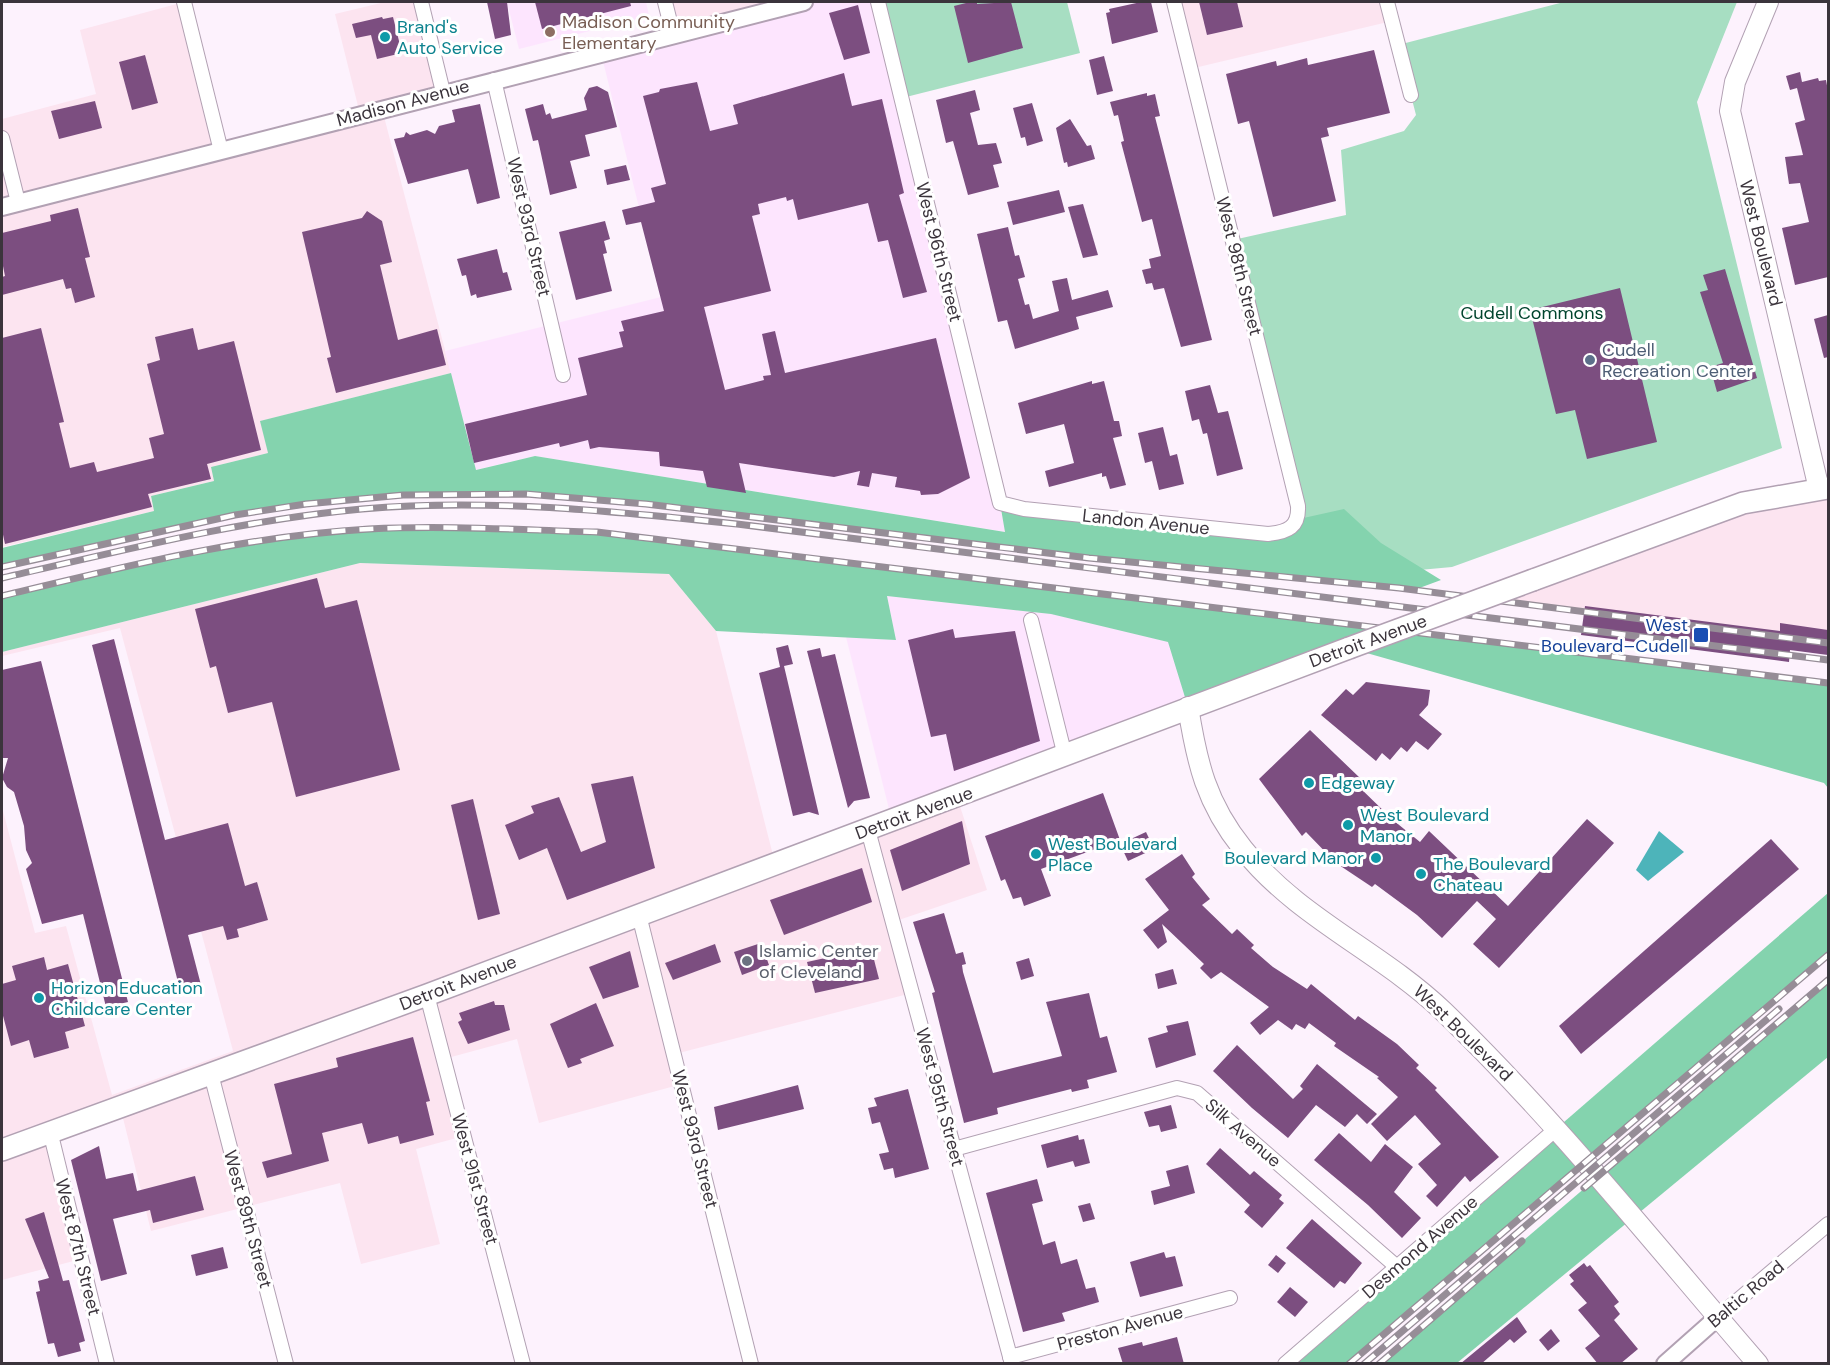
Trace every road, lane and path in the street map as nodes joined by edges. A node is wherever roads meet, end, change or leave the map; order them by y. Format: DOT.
graph roads {
  1 [pos="184,2"];
  2 [pos="421,2"];
  3 [pos="665,2"];
  4 [pos="804,2"];
  5 [pos="878,2"];
  6 [pos="1174,2"];
  7 [pos="1387,2"];
  8 [pos="1768,2"];
  9 [pos="673,34"];
  10 [pos="494,80"];
  11 [pos="443,92"];
  12 [pos="1411,95"];
  13 [pos="2,138"];
  14 [pos="221,152"];
  15 [pos="10,204"];
  16 [pos="564,375"];
  17 [pos="1824,489"];
  18 [pos="1000,503"];
  19 [pos="1292,528"];
  20 [pos="1031,620"];
  21 [pos="1188,707"];
  22 [pos="1065,756"];
  23 [pos="868,830"];
  24 [pos="639,915"];
  25 [pos="427,995"];
  26 [pos="211,1074"];
  27 [pos="1555,1130"];
  28 [pos="50,1131"];
  29 [pos="954,1149"];
  30 [pos="2,1150"];
  31 [pos="1828,1224"];
  32 [pos="1397,1267"];
  33 [pos="1230,1298"];
  34 [pos="1718,1317"];
  35 [pos="1011,1360"];
  36 [pos="107,1364"];
  37 [pos="285,1364"];
  38 [pos="523,1364"];
  39 [pos="751,1364"];
  40 [pos="1285,1364"];
  41 [pos="1665,1364"];
  42 [pos="1758,1364"];
  1 -- 14 [label="street"];
  2 -- 11 [label="street"];
  3 -- 9 [label="street"];
  4 -- 9 [label="street, Madison Avenue"];
  5 -- 18 [label="street, West 96th Street"];
  6 -- 19 [label="street, West 98th Street"];
  7 -- 12 [label="street"];
  8 -- 17 [label="main road, West Boulevard"];
  9 -- 10 [label="street, Madison Avenue"];
  10 -- 11 [label="street, Madison Avenue"];
  10 -- 16 [label="street, West 93rd Street"];
  11 -- 14 [label="street, Madison Avenue"];
  13 -- 15 [label="street"];
  14 -- 15 [label="street, Madison Avenue"];
  17 -- 21 [label="main road, Detroit Avenue, bridge"];
  18 -- 19 [label="street, Landon Avenue"];
  20 -- 22 [label="street"];
  21 -- 22 [label="main road, Detroit Avenue"];
  21 -- 27 [label="main road, West Boulevard"];
  22 -- 23 [label="main road, Detroit Avenue"];
  23 -- 24 [label="main road, Detroit Avenue"];
  23 -- 29 [label="street, West 95th Street"];
  24 -- 25 [label="main road, Detroit Avenue"];
  24 -- 39 [label="street, West 93rd Street"];
  25 -- 26 [label="main road, Detroit Avenue"];
  25 -- 38 [label="street, West 91st Street"];
  26 -- 28 [label="main road, Detroit Avenue"];
  26 -- 37 [label="street, West 89th Street"];
  27 -- 32 [label="street, Desmond Avenue"];
  27 -- 34 [label="main road, West Boulevard"];
  28 -- 30 [label="main road, Detroit Avenue"];
  28 -- 36 [label="street, West 87th Street"];
  29 -- 32 [label="street, Silk Avenue"];
  29 -- 35 [label="street, West 95th Street"];
  31 -- 34 [label="street, Baltic Road"];
  32 -- 40 [label="street, Desmond Avenue"];
  33 -- 35 [label="street, Preston Avenue"];
  34 -- 41 [label="street, Baltic Road"];
  34 -- 42 [label="main road, West Boulevard"];
}
